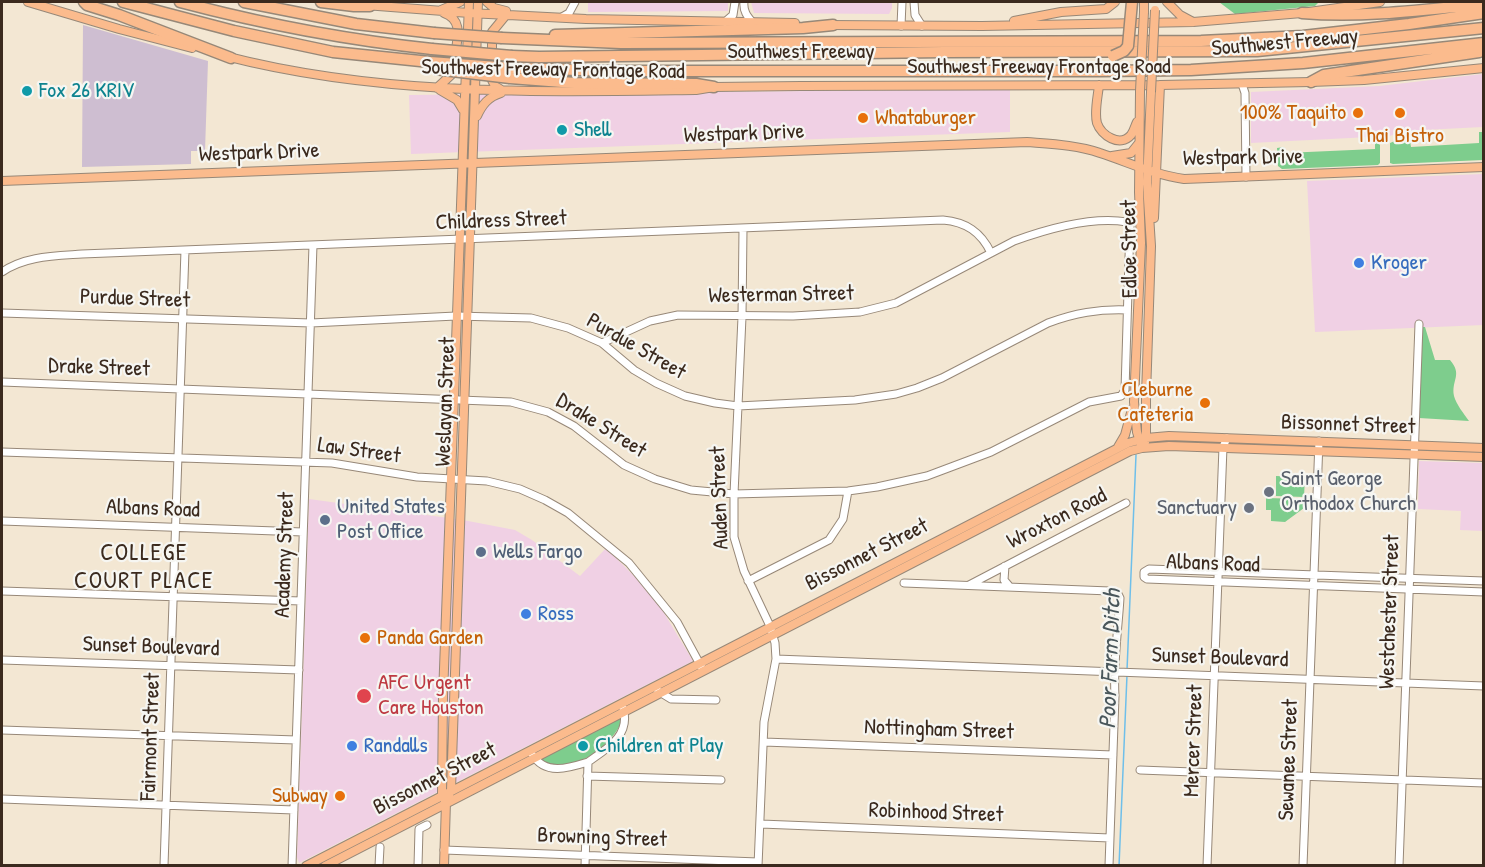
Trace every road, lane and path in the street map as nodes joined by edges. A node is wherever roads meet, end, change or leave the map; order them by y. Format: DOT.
graph roads {
  1 [pos="28,2"];
  2 [pos="84,2"];
  3 [pos="123,2"];
  4 [pos="180,2"];
  5 [pos="244,2"];
  6 [pos="321,2"];
  7 [pos="341,2"];
  8 [pos="460,2"];
  9 [pos="469,2"];
  10 [pos="478,2"];
  11 [pos="487,2"];
  12 [pos="575,2"];
  13 [pos="735,2"];
  14 [pos="744,2"];
  15 [pos="902,2"];
  16 [pos="914,2"];
  17 [pos="1115,2"];
  18 [pos="1132,2"];
  19 [pos="1144,2"];
  20 [pos="1156,2"];
  21 [pos="1167,2"];
  22 [pos="1380,2"];
  23 [pos="1484,4"];
  24 [pos="370,6"];
  25 [pos="437,11"];
  26 [pos="1302,13"];
  27 [pos="1484,13"];
  28 [pos="473,14"];
  29 [pos="506,15"];
  30 [pos="521,15"];
  31 [pos="561,18"];
  32 [pos="586,19"];
  33 [pos="725,22"];
  34 [pos="1193,22"];
  35 [pos="753,23"];
  36 [pos="833,25"];
  37 [pos="901,26"];
  38 [pos="922,26"];
  39 [pos="982,26"];
  40 [pos="1484,28"];
  41 [pos="1467,30"];
  42 [pos="538,40"];
  43 [pos="1484,43"];
  44 [pos="1484,50"];
  45 [pos="732,56"];
  46 [pos="1113,56"];
  47 [pos="1147,56"];
  48 [pos="231,58"];
  49 [pos="1484,68"];
  50 [pos="511,73"];
  51 [pos="1311,82"];
  52 [pos="1242,84"];
  53 [pos="1099,85"];
  54 [pos="1160,85"];
  55 [pos="714,87"];
  56 [pos="437,88"];
  57 [pos="465,90"];
  58 [pos="476,91"];
  59 [pos="504,92"];
  60 [pos="464,111"];
  61 [pos="1139,114"];
  62 [pos="475,121"];
  63 [pos="1139,143"];
  64 [pos="1110,157"];
  65 [pos="462,163"];
  66 [pos="473,163"];
  67 [pos="1484,167"];
  68 [pos="1147,170"];
  69 [pos="1246,177"];
  70 [pos="2,181"];
  71 [pos="1127,222"];
  72 [pos="743,229"];
  73 [pos="459,240"];
  74 [pos="469,240"];
  75 [pos="314,245"];
  76 [pos="184,250"];
  77 [pos="991,253"];
  78 [pos="2,272"];
  79 [pos="1138,308"];
  80 [pos="1149,308"];
  81 [pos="1127,310"];
  82 [pos="2,313"];
  83 [pos="456,316"];
  84 [pos="467,317"];
  85 [pos="742,317"];
  86 [pos="182,319"];
  87 [pos="311,323"];
  88 [pos="1419,324"];
  89 [pos="602,343"];
  90 [pos="2,382"];
  91 [pos="180,388"];
  92 [pos="308,393"];
  93 [pos="1124,393"];
  94 [pos="453,399"];
  95 [pos="464,400"];
  96 [pos="1134,402"];
  97 [pos="738,406"];
  98 [pos="1227,438"];
  99 [pos="1142,442"];
  100 [pos="1318,446"];
  101 [pos="1118,447"];
  102 [pos="1223,447"];
  103 [pos="1484,448"];
  104 [pos="1414,450"];
  105 [pos="2,452"];
  106 [pos="1484,457"];
  107 [pos="178,458"];
  108 [pos="306,462"];
  109 [pos="449,479"];
  110 [pos="462,479"];
  111 [pos="848,490"];
  112 [pos="734,494"];
  113 [pos="1022,501"];
  114 [pos="1126,503"];
  115 [pos="2,521"];
  116 [pos="175,527"];
  117 [pos="303,532"];
  118 [pos="1005,566"];
  119 [pos="1218,572"];
  120 [pos="1314,576"];
  121 [pos="1410,579"];
  122 [pos="748,581"];
  123 [pos="1484,581"];
  124 [pos="904,583"];
  125 [pos="1218,583"];
  126 [pos="967,585"];
  127 [pos="1313,586"];
  128 [pos="1010,587"];
  129 [pos="1409,590"];
  130 [pos="2,591"];
  131 [pos="1484,592"];
  132 [pos="452,595"];
  133 [pos="173,597"];
  134 [pos="301,601"];
  135 [pos="771,630"];
  136 [pos="2,660"];
  137 [pos="776,660"];
  138 [pos="171,666"];
  139 [pos="701,666"];
  140 [pos="299,670"];
  141 [pos="1118,672"];
  142 [pos="1215,676"];
  143 [pos="1310,680"];
  144 [pos="1406,683"];
  145 [pos="1484,686"];
  146 [pos="652,687"];
  147 [pos="660,693"];
  148 [pos="443,696"];
  149 [pos="454,697"];
  150 [pos="716,700"];
  151 [pos="623,707"];
  152 [pos="2,730"];
  153 [pos="169,736"];
  154 [pos="296,740"];
  155 [pos="764,742"];
  156 [pos="532,754"];
  157 [pos="1113,754"];
  158 [pos="588,762"];
  159 [pos="1140,770"];
  160 [pos="1211,772"];
  161 [pos="587,776"];
  162 [pos="1306,776"];
  163 [pos="721,780"];
  164 [pos="1402,780"];
  165 [pos="1484,783"];
  166 [pos="451,790"];
  167 [pos="2,799"];
  168 [pos="444,799"];
  169 [pos="166,805"];
  170 [pos="294,810"];
  171 [pos="760,824"];
  172 [pos="427,825"];
  173 [pos="1110,838"];
  174 [pos="380,847"];
  175 [pos="444,850"];
  176 [pos="585,856"];
  177 [pos="758,864"];
  178 [pos="164,866"];
  179 [pos="292,866"];
  180 [pos="306,866"];
  181 [pos="325,866"];
  182 [pos="379,866"];
  183 [pos="418,866"];
  184 [pos="444,866"];
  185 [pos="585,866"];
  186 [pos="1109,866"];
  187 [pos="1207,866"];
  188 [pos="1303,866"];
  189 [pos="1399,866"];
  1 -- 48 [label="main road, Southwest Freeway Frontage Road"];
  2 -- 48 [label="highway"];
  3 -- 50 [label="highway, bridge"];
  4 -- 45 [label="highway, bridge"];
  5 -- 42 [label="highway, Southwest Freeway, bridge"];
  6 -- 24 [label="highway"];
  7 -- 24 [label="main road, Southwest Freeway Frontage Road"];
  8 -- 25 [label="main road"];
  9 -- 28 [label="main road, Weslayan Street"];
  10 -- 28 [label="main road, Weslayan Street"];
  11 -- 30 [label="main road"];
  12 -- 31 [label="street"];
  12 -- 32 [label="street"];
  13 -- 33 [label="street"];
  14 -- 35 [label="street"];
  15 -- 37 [label="street"];
  16 -- 38 [label="street"];
  17 -- 39 [label="main road"];
  18 -- 46 [label="highway, bridge"];
  19 -- 47 [label="main road, Edloe Street, bridge"];
  20 -- 47 [label="main road, Edloe Street, bridge"];
  21 -- 34 [label="main road"];
  22 -- 26 [label="main road, Southwest Freeway Frontage Road"];
  23 -- 26 [label="highway"];
  24 -- 25 [label="main road, Southwest Freeway Frontage Road"];
  25 -- 28 [label="main road, Southwest Freeway Frontage Road"];
  25 -- 56 [label="main road"];
  26 -- 34 [label="main road, Southwest Freeway Frontage Road"];
  27 -- 42 [label="highway, Southwest Freeway"];
  28 -- 29 [label="main road, Southwest Freeway Frontage Road"];
  28 -- 57 [label="main road, Weslayan Street"];
  28 -- 58 [label="main road, Weslayan Street"];
  29 -- 30 [label="main road, Southwest Freeway Frontage Road"];
  29 -- 59 [label="main road"];
  30 -- 31 [label="main road, Southwest Freeway Frontage Road"];
  31 -- 32 [label="main road, Southwest Freeway Frontage Road"];
  32 -- 33 [label="main road, Southwest Freeway Frontage Road"];
  33 -- 35 [label="main road, Southwest Freeway Frontage Road"];
  34 -- 39 [label="main road, Southwest Freeway Frontage Road"];
  35 -- 36 [label="main road, Southwest Freeway Frontage Road"];
  36 -- 37 [label="main road, Southwest Freeway Frontage Road"];
  36 -- 42 [label="highway"];
  37 -- 38 [label="main road, Southwest Freeway Frontage Road"];
  38 -- 39 [label="main road, Southwest Freeway Frontage Road"];
  40 -- 41 [label="highway"];
  41 -- 45 [label="highway"];
  41 -- 47 [label="highway"];
  43 -- 50 [label="highway, Southwest Freeway"];
  44 -- 51 [label="highway"];
  45 -- 46 [label="highway"];
  46 -- 47 [label="highway, bridge"];
  47 -- 61 [label="main road, Edloe Street, bridge"];
  47 -- 68 [label="main road, Edloe Street, bridge"];
  48 -- 56 [label="main road, Southwest Freeway Frontage Road"];
  49 -- 51 [label="main road, Southwest Freeway Frontage Road"];
  50 -- 55 [label="highway"];
  51 -- 52 [label="main road, Southwest Freeway Frontage Road"];
  52 -- 54 [label="main road, Southwest Freeway Frontage Road"];
  52 -- 69 [label="street"];
  53 -- 54 [label="main road, Southwest Freeway Frontage Road"];
  53 -- 55 [label="main road, Southwest Freeway Frontage Road"];
  53 -- 61 [label="main road"];
  54 -- 68 [label="main road"];
  55 -- 59 [label="main road, Southwest Freeway Frontage Road"];
  56 -- 57 [label="main road, Southwest Freeway Frontage Road"];
  56 -- 60 [label="main road"];
  57 -- 58 [label="main road, Southwest Freeway Frontage Road"];
  57 -- 60 [label="main road, Weslayan Street"];
  58 -- 59 [label="main road, Southwest Freeway Frontage Road"];
  58 -- 62 [label="main road, Weslayan Street"];
  59 -- 62 [label="main road"];
  60 -- 65 [label="main road, Weslayan Street"];
  61 -- 63 [label="main road, Edloe Street"];
  62 -- 66 [label="main road, Weslayan Street"];
  63 -- 64 [label="main road"];
  63 -- 68 [label="main road, Edloe Street"];
  64 -- 66 [label="main road, Westpark Drive"];
  64 -- 68 [label="main road, Westpark Drive"];
  65 -- 66 [label="main road, Westpark Drive"];
  65 -- 70 [label="main road, Westpark Drive"];
  65 -- 73 [label="main road, Weslayan Street"];
  66 -- 74 [label="main road, Weslayan Street"];
  67 -- 69 [label="main road, Westpark Drive"];
  68 -- 69 [label="main road, Westpark Drive"];
  68 -- 79 [label="main road, Edloe Street"];
  68 -- 80 [label="main road, Edloe Street"];
  71 -- 77 [label="street, Westerman Street"];
  71 -- 81 [label="street, Edloe Street"];
  72 -- 74 [label="street, Childress Street"];
  72 -- 77 [label="street, Childress Street"];
  72 -- 85 [label="street, Auden Street"];
  73 -- 74 [label="street, Childress Street"];
  73 -- 75 [label="street, Childress Street"];
  73 -- 83 [label="main road, Weslayan Street"];
  74 -- 84 [label="main road, Weslayan Street"];
  75 -- 76 [label="street, Childress Street"];
  75 -- 87 [label="street, Academy Street"];
  76 -- 78 [label="street, Childress Street"];
  76 -- 86 [label="street, Fairmont Street"];
  77 -- 85 [label="street, Westerman Street"];
  79 -- 80 [label="main road"];
  79 -- 96 [label="main road, Edloe Street"];
  80 -- 99 [label="main road, Edloe Street"];
  81 -- 93 [label="street, Edloe Street"];
  81 -- 97 [label="street, Purdue Street"];
  82 -- 86 [label="street, Purdue Street"];
  83 -- 84 [label="street, Purdue Street"];
  83 -- 87 [label="street, Purdue Street"];
  83 -- 94 [label="main road, Weslayan Street"];
  84 -- 89 [label="street, Purdue Street"];
  84 -- 95 [label="main road, Weslayan Street"];
  85 -- 89 [label="street, Westerman Street"];
  85 -- 97 [label="street, Auden Street"];
  86 -- 87 [label="street, Purdue Street"];
  86 -- 91 [label="street, Fairmont Street"];
  87 -- 92 [label="street, Academy Street"];
  88 -- 104 [label="street, Westchester Street"];
  89 -- 97 [label="street, Purdue Street"];
  90 -- 91 [label="street, Drake Street"];
  91 -- 92 [label="street, Drake Street"];
  91 -- 107 [label="street, Fairmont Street"];
  92 -- 94 [label="street, Drake Street"];
  92 -- 108 [label="street, Academy Street"];
  93 -- 111 [label="street, Drake Street"];
  94 -- 95 [label="street, Drake Street"];
  94 -- 109 [label="main road, Weslayan Street"];
  95 -- 110 [label="main road, Weslayan Street"];
  95 -- 112 [label="street, Drake Street"];
  96 -- 99 [label="main road, Edloe Street"];
  96 -- 101 [label="main road, Edloe Street"];
  97 -- 112 [label="street, Auden Street"];
  98 -- 99 [label="main road, Bissonnet Street"];
  98 -- 100 [label="main road, Bissonnet Street"];
  98 -- 102 [label="street, Mercer Street"];
  99 -- 101 [label="main road, Bissonnet Street"];
  99 -- 102 [label="main road, Bissonnet Street"];
  99 -- 113 [label="main road, Bissonnet Street"];
  100 -- 102 [label="main road, Bissonnet Street"];
  100 -- 104 [label="main road, Bissonnet Street"];
  100 -- 120 [label="street, Sewanee Street"];
  101 -- 113 [label="main road, Bissonnet Street"];
  102 -- 119 [label="street, Mercer Street"];
  103 -- 104 [label="main road, Bissonnet Street"];
  104 -- 106 [label="main road, Bissonnet Street"];
  104 -- 121 [label="street, Westchester Street"];
  105 -- 107 [label="street, Law Street"];
  107 -- 108 [label="street, Law Street"];
  107 -- 116 [label="street, Fairmont Street"];
  108 -- 109 [label="street, Law Street"];
  108 -- 117 [label="street, Academy Street"];
  109 -- 110 [label="street, Law Street"];
  109 -- 132 [label="main road, Weslayan Street"];
  110 -- 132 [label="main road, Weslayan Street"];
  110 -- 139 [label="street, Law Street"];
  111 -- 112 [label="street, Drake Street"];
  111 -- 122 [label="street"];
  112 -- 122 [label="street, Auden Street"];
  113 -- 135 [label="main road, Bissonnet Street"];
  114 -- 118 [label="street, Wroxton Road"];
  115 -- 116 [label="street, Albans Road"];
  116 -- 117 [label="street, Albans Road"];
  116 -- 133 [label="street, Fairmont Street"];
  117 -- 134 [label="street, Academy Street"];
  118 -- 126 [label="street, Wroxton Road"];
  118 -- 128 [label="street, Wroxton Road"];
  119 -- 120 [label="street, Albans Road"];
  119 -- 125 [label="street, Mercer Street"];
  119 -- 125 [label="street, Albans Road"];
  120 -- 121 [label="street, Albans Road"];
  120 -- 127 [label="street, Sewanee Street"];
  121 -- 123 [label="street, Albans Road"];
  121 -- 129 [label="street, Westchester Street"];
  122 -- 135 [label="street, Auden Street"];
  124 -- 126 [label="street"];
  125 -- 127 [label="street, Albans Road"];
  125 -- 142 [label="street, Mercer Street"];
  126 -- 128 [label="street"];
  127 -- 129 [label="street, Albans Road"];
  127 -- 143 [label="street, Sewanee Street"];
  128 -- 141 [label="street"];
  129 -- 131 [label="street, Albans Road"];
  129 -- 144 [label="street, Westchester Street"];
  130 -- 133 [label="street"];
  132 -- 148 [label="main road, Weslayan Street"];
  132 -- 149 [label="main road, Weslayan Street"];
  133 -- 134 [label="street"];
  133 -- 138 [label="street, Fairmont Street"];
  134 -- 140 [label="street, Academy Street"];
  135 -- 137 [label="street, Auden Street"];
  135 -- 139 [label="main road, Bissonnet Street"];
  136 -- 138 [label="street, Sunset Boulevard"];
  137 -- 141 [label="street, Sunset Boulevard"];
  137 -- 155 [label="street, Auden Street"];
  138 -- 140 [label="street, Sunset Boulevard"];
  138 -- 153 [label="street, Fairmont Street"];
  139 -- 146 [label="main road, Bissonnet Street"];
  139 -- 147 [label="main road, Bissonnet Street"];
  140 -- 154 [label="street, Academy Street"];
  141 -- 142 [label="street, Sunset Boulevard"];
  141 -- 157 [label="street"];
  142 -- 143 [label="street, Sunset Boulevard"];
  142 -- 160 [label="street, Mercer Street"];
  143 -- 144 [label="street, Sunset Boulevard"];
  143 -- 162 [label="street, Sewanee Street"];
  144 -- 145 [label="street, Sunset Boulevard"];
  144 -- 164 [label="street, Westchester Street"];
  146 -- 147 [label="street"];
  146 -- 151 [label="main road, Bissonnet Street"];
  147 -- 150 [label="street"];
  147 -- 151 [label="main road, Bissonnet Street"];
  148 -- 149 [label="main road"];
  148 -- 168 [label="main road, Weslayan Street"];
  149 -- 166 [label="main road, Weslayan Street"];
  151 -- 156 [label="main road, Bissonnet Street"];
  151 -- 158 [label="street"];
  152 -- 153 [label="street"];
  153 -- 154 [label="street"];
  153 -- 169 [label="street, Fairmont Street"];
  154 -- 170 [label="street, Academy Street"];
  155 -- 157 [label="street, Nottingham Street"];
  155 -- 171 [label="street, Auden Street"];
  156 -- 158 [label="street"];
  156 -- 166 [label="main road, Bissonnet Street"];
  156 -- 168 [label="main road, Bissonnet Street"];
  157 -- 173 [label="street"];
  158 -- 161 [label="street"];
  159 -- 160 [label="street"];
  160 -- 162 [label="street"];
  160 -- 187 [label="street, Mercer Street"];
  161 -- 163 [label="street"];
  161 -- 176 [label="street"];
  162 -- 164 [label="street"];
  162 -- 188 [label="street, Sewanee Street"];
  164 -- 165 [label="street"];
  164 -- 189 [label="street, Westchester Street"];
  166 -- 168 [label="main road, Weslayan Street"];
  167 -- 169 [label="street"];
  168 -- 175 [label="main road, Weslayan Street"];
  168 -- 180 [label="main road, Bissonnet Street"];
  168 -- 181 [label="main road, Bissonnet Street"];
  169 -- 170 [label="street"];
  169 -- 178 [label="street, Fairmont Street"];
  170 -- 179 [label="street, Academy Street"];
  171 -- 173 [label="street, Robinhood Street"];
  171 -- 177 [label="street, Auden Street"];
  172 -- 183 [label="street"];
  173 -- 186 [label="street"];
  174 -- 182 [label="street"];
  175 -- 176 [label="street, Browning Street"];
  175 -- 184 [label="main road, Weslayan Street"];
  176 -- 177 [label="street, Browning Street"];
  176 -- 185 [label="street"];
}
